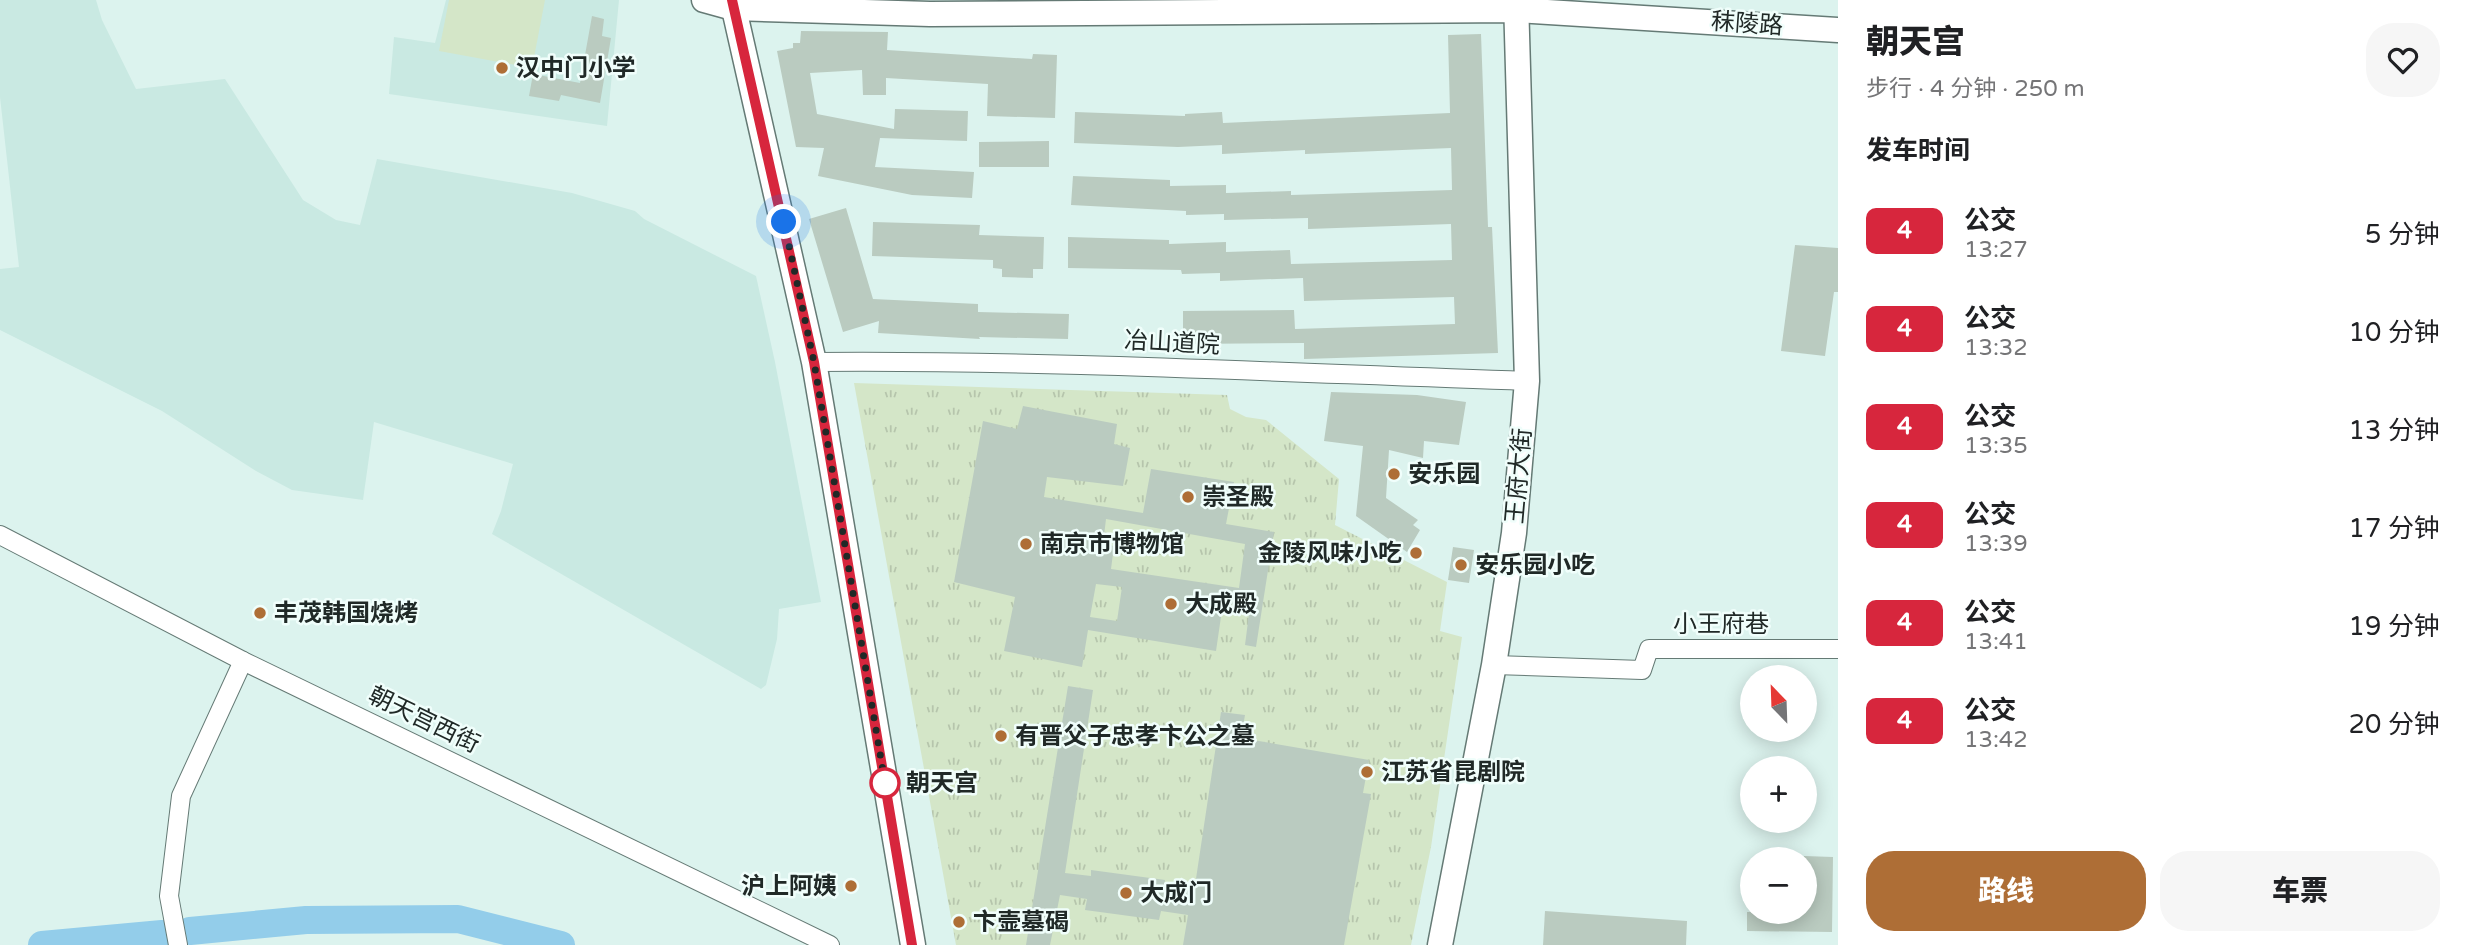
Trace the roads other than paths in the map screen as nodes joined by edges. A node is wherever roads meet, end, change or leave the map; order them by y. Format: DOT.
graph roads {
  1 [pos="704,0"];
  2 [pos="733,4"];
  3 [pos="1515,5"];
  4 [pos="822,6"];
  5 [pos="1838,30"];
  6 [pos="814,362"];
  7 [pos="1527,381"];
  8 [pos="0,535"];
  9 [pos="1838,649"];
  10 [pos="243,661"];
  11 [pos="1494,665"];
  12 [pos="178,945"];
  13 [pos="830,945"];
  14 [pos="912,945"];
  15 [pos="1440,945"];
  1 -- 2 [label="street, 秣陵路"];
  2 -- 4 [label="street, 秣陵路"];
  2 -- 6 [label="street"];
  3 -- 4 [label="street, 秣陵路"];
  3 -- 5 [label="street, 秣陵路"];
  3 -- 7 [label="street, 王府大街"];
  6 -- 7 [label="street, 冶山道院"];
  6 -- 14 [label="street"];
  7 -- 11 [label="street, 王府大街"];
  8 -- 10 [label="street, 朝天宫西街"];
  9 -- 11 [label="street, 小王府巷"];
  10 -- 12 [label="street"];
  10 -- 13 [label="street, 朝天宫西街"];
  11 -- 15 [label="street, 王府大街"];
}
